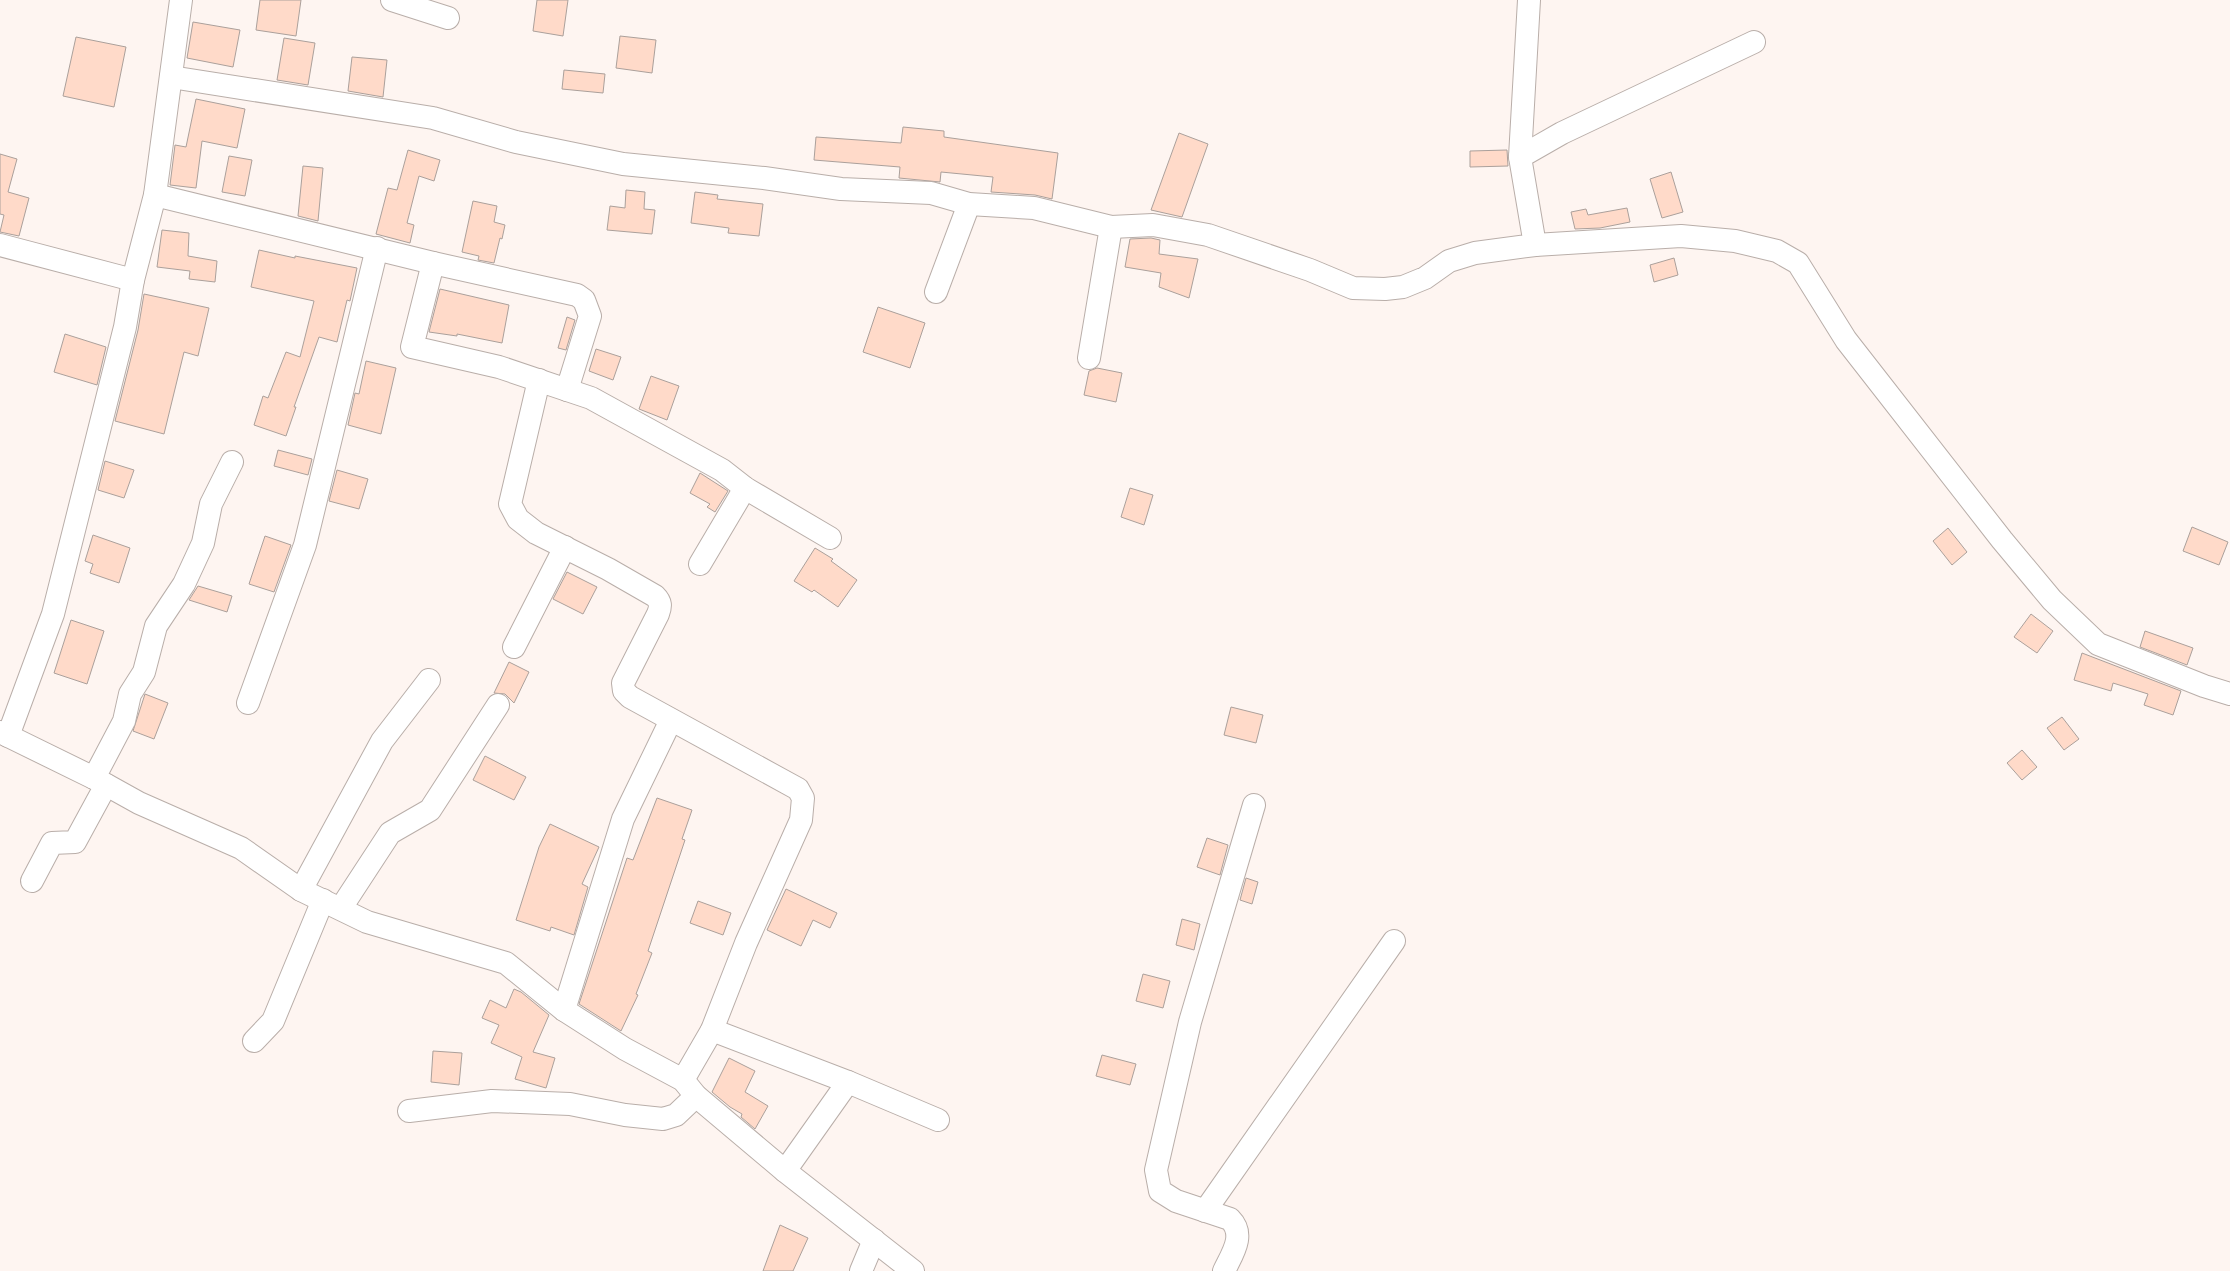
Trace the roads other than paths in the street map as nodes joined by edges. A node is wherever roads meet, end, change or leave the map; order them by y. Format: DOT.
graph roads {
  1 [pos="181,0"];
  2 [pos="392,0"];
  3 [pos="1529,0"];
  4 [pos="448,18"];
  5 [pos="1754,42"];
  6 [pos="171,77"];
  7 [pos="1520,157"];
  8 [pos="155,195"];
  9 [pos="969,204"];
  10 [pos="1111,226"];
  11 [pos="0,244"];
  12 [pos="1535,245"];
  13 [pos="377,248"];
  14 [pos="433,263"];
  15 [pos="133,280"];
  16 [pos="936,292"];
  17 [pos="1089,358"];
  18 [pos="539,380"];
  19 [pos="567,390"];
  20 [pos="232,462"];
  21 [pos="745,488"];
  22 [pos="830,538"];
  23 [pos="565,547"];
  24 [pos="700,564"];
  25 [pos="514,647"];
  26 [pos="429,680"];
  27 [pos="2230,694"];
  28 [pos="248,703"];
  29 [pos="498,705"];
  30 [pos="671,720"];
  31 [pos="4,734"];
  32 [pos="100,781"];
  33 [pos="1254,805"];
  34 [pos="32,881"];
  35 [pos="301,890"];
  36 [pos="332,904"];
  37 [pos="1394,941"];
  38 [pos="564,1010"];
  39 [pos="712,1030"];
  40 [pos="254,1041"];
  41 [pos="848,1082"];
  42 [pos="689,1088"];
  43 [pos="410,1111"];
  44 [pos="938,1120"];
  45 [pos="785,1171"];
  46 [pos="1205,1211"];
  47 [pos="874,1240"];
  48 [pos="860,1271"];
  49 [pos="913,1271"];
  50 [pos="1224,1271"];
  1 -- 6 [label="street"];
  2 -- 4 [label="street"];
  3 -- 7 [label="street"];
  5 -- 7 [label="street"];
  6 -- 8 [label="street"];
  6 -- 9 [label="street"];
  7 -- 12 [label="street"];
  8 -- 13 [label="street"];
  8 -- 15 [label="street"];
  9 -- 10 [label="street"];
  9 -- 16 [label="street"];
  10 -- 12 [label="street"];
  10 -- 17 [label="street"];
  11 -- 15 [label="street"];
  12 -- 27 [label="street"];
  13 -- 14 [label="street"];
  13 -- 28 [label="street"];
  14 -- 18 [label="street"];
  14 -- 19 [label="street"];
  15 -- 31 [label="street"];
  18 -- 19 [label="street"];
  18 -- 23 [label="street"];
  19 -- 21 [label="street"];
  20 -- 32 [label="street"];
  21 -- 22 [label="street"];
  21 -- 24 [label="street"];
  23 -- 25 [label="street"];
  23 -- 30 [label="street"];
  26 -- 35 [label="street"];
  29 -- 36 [label="street"];
  30 -- 38 [label="street"];
  30 -- 39 [label="street"];
  31 -- 32 [label="street"];
  32 -- 34 [label="street"];
  32 -- 35 [label="street"];
  33 -- 46 [label="street"];
  35 -- 36 [label="street"];
  36 -- 38 [label="street"];
  36 -- 40 [label="street"];
  37 -- 46 [label="street"];
  38 -- 42 [label="street"];
  39 -- 41 [label="street"];
  39 -- 42 [label="street"];
  41 -- 44 [label="street"];
  41 -- 45 [label="street"];
  42 -- 43 [label="street"];
  42 -- 45 [label="street"];
  45 -- 47 [label="street"];
  46 -- 50 [label="street"];
  47 -- 48 [label="street"];
  47 -- 49 [label="street"];
}
